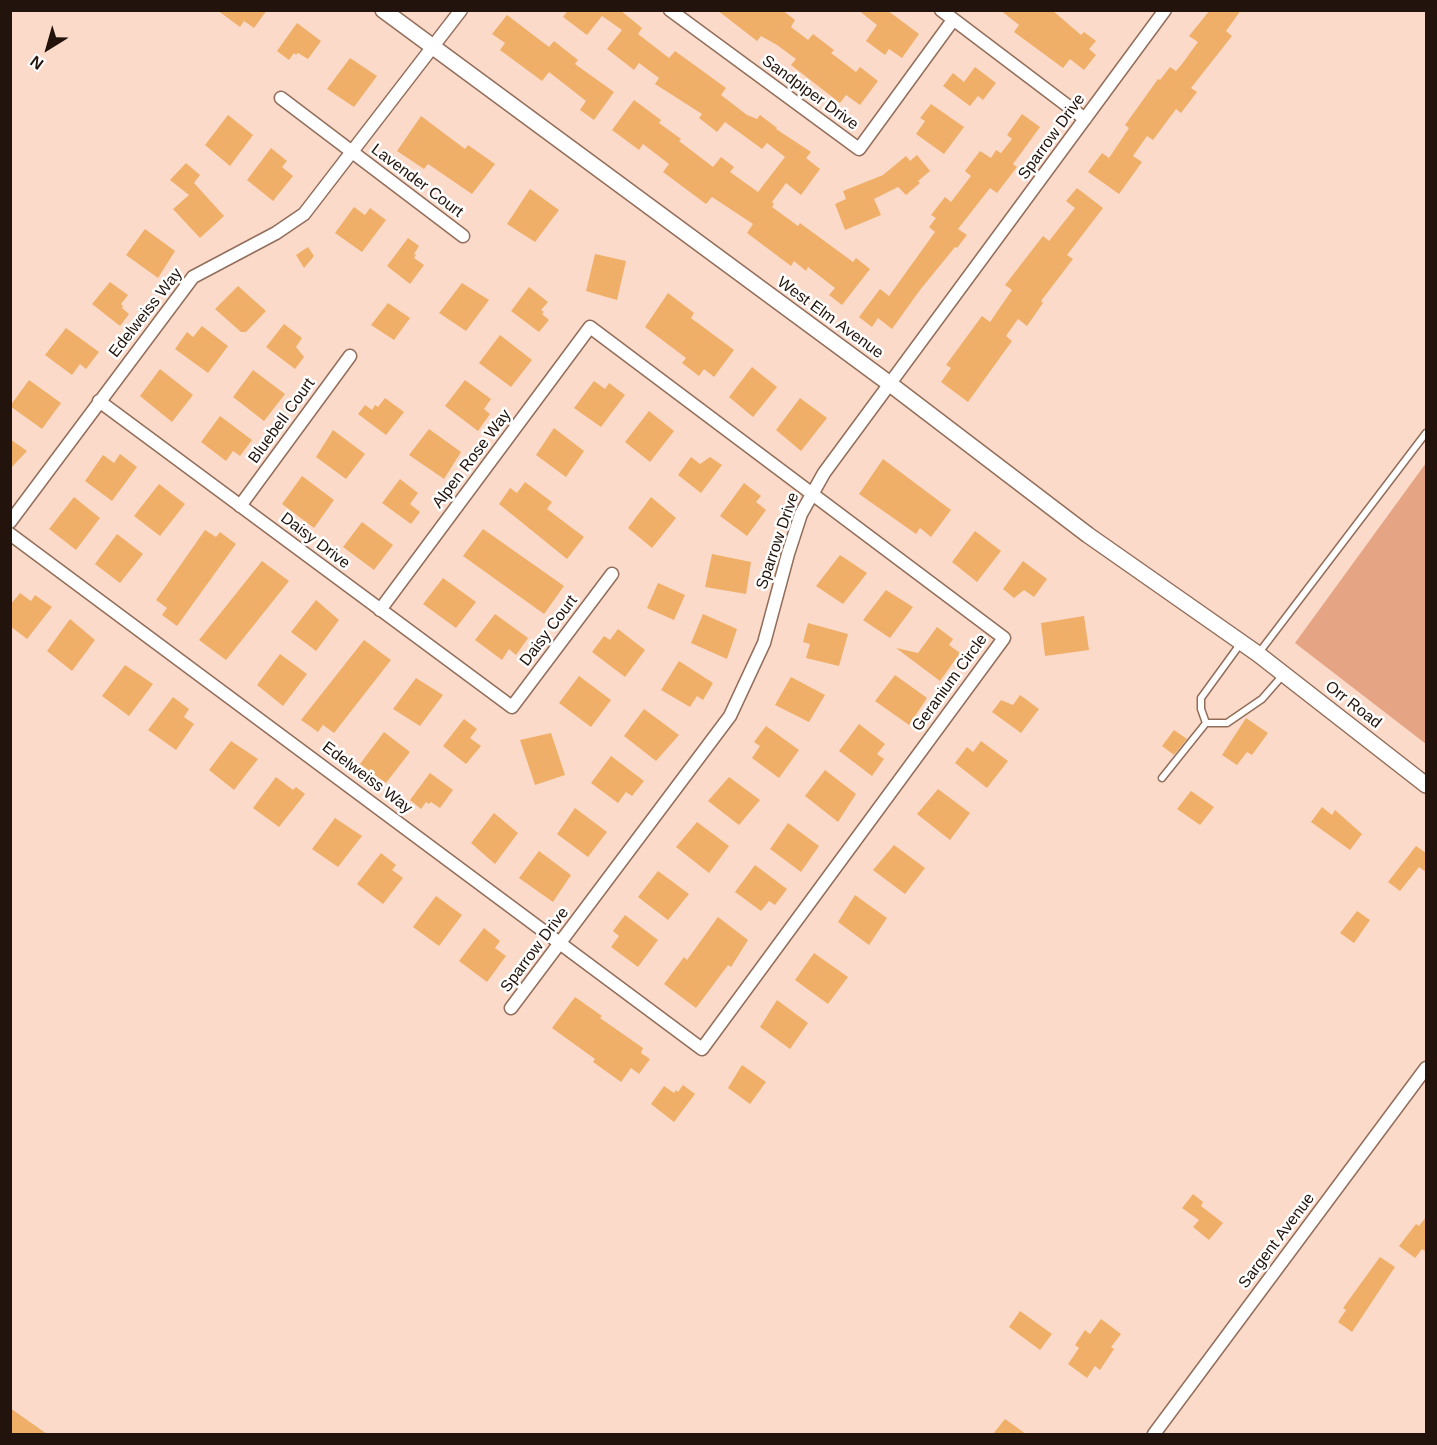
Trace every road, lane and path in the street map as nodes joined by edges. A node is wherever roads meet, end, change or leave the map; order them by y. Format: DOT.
graph roads {
  1 [pos="383,10"];
  2 [pos="461,10"];
  3 [pos="670,10"];
  4 [pos="940,10"];
  5 [pos="1166,10"];
  6 [pos="953,20"];
  7 [pos="433,50"];
  8 [pos="280,99"];
  9 [pos="1085,119"];
  10 [pos="352,153"];
  11 [pos="463,236"];
  12 [pos="590,327"];
  13 [pos="350,356"];
  14 [pos="890,384"];
  15 [pos="99,401"];
  16 [pos="1426,433"];
  17 [pos="812,493"];
  18 [pos="240,506"];
  19 [pos="10,522"];
  20 [pos="10,534"];
  21 [pos="612,574"];
  22 [pos="380,610"];
  23 [pos="1242,642"];
  24 [pos="1258,654"];
  25 [pos="1284,674"];
  26 [pos="512,707"];
  27 [pos="1206,723"];
  28 [pos="1162,778"];
  29 [pos="1426,785"];
  30 [pos="561,942"];
  31 [pos="512,1008"];
  32 [pos="702,1049"];
  33 [pos="1426,1068"];
  34 [pos="1154,1434"];
  1 -- 7 [label="street, West Elm Avenue"];
  2 -- 7 [label="street, Edelweiss Way"];
  3 -- 6 [label="street, Sandpiper Drive"];
  4 -- 6 [label="street"];
  5 -- 9 [label="street, Sparrow Drive"];
  6 -- 9 [label="street"];
  7 -- 10 [label="street, Edelweiss Way"];
  7 -- 14 [label="street, West Elm Avenue"];
  8 -- 10 [label="street, Lavender Court"];
  9 -- 14 [label="street, Sparrow Drive"];
  10 -- 11 [label="street, Lavender Court"];
  10 -- 15 [label="street, Edelweiss Way"];
  12 -- 17 [label="street, Geranium Circle"];
  12 -- 22 [label="street, Alpen Rose Way"];
  13 -- 18 [label="street, Bluebell Court"];
  14 -- 17 [label="street, Sparrow Drive"];
  14 -- 23 [label="street, West Elm Avenue"];
  15 -- 18 [label="street, Daisy Drive"];
  15 -- 19 [label="street, Edelweiss Way"];
  16 -- 24 [label="lane"];
  17 -- 30 [label="street, Sparrow Drive"];
  17 -- 32 [label="street, Geranium Circle"];
  18 -- 22 [label="street, Daisy Drive"];
  20 -- 30 [label="street, Edelweiss Way"];
  21 -- 26 [label="street, Daisy Court"];
  22 -- 26 [label="street, Daisy Drive"];
  23 -- 24 [label="street, West Elm Avenue"];
  23 -- 27 [label="lane"];
  24 -- 25 [label="street, Orr Road"];
  25 -- 27 [label="lane"];
  25 -- 29 [label="street, Orr Road"];
  27 -- 28 [label="lane"];
  30 -- 31 [label="street, Sparrow Drive"];
  30 -- 32 [label="street, Edelweiss Way"];
  33 -- 34 [label="street, Sargent Avenue"];
}
